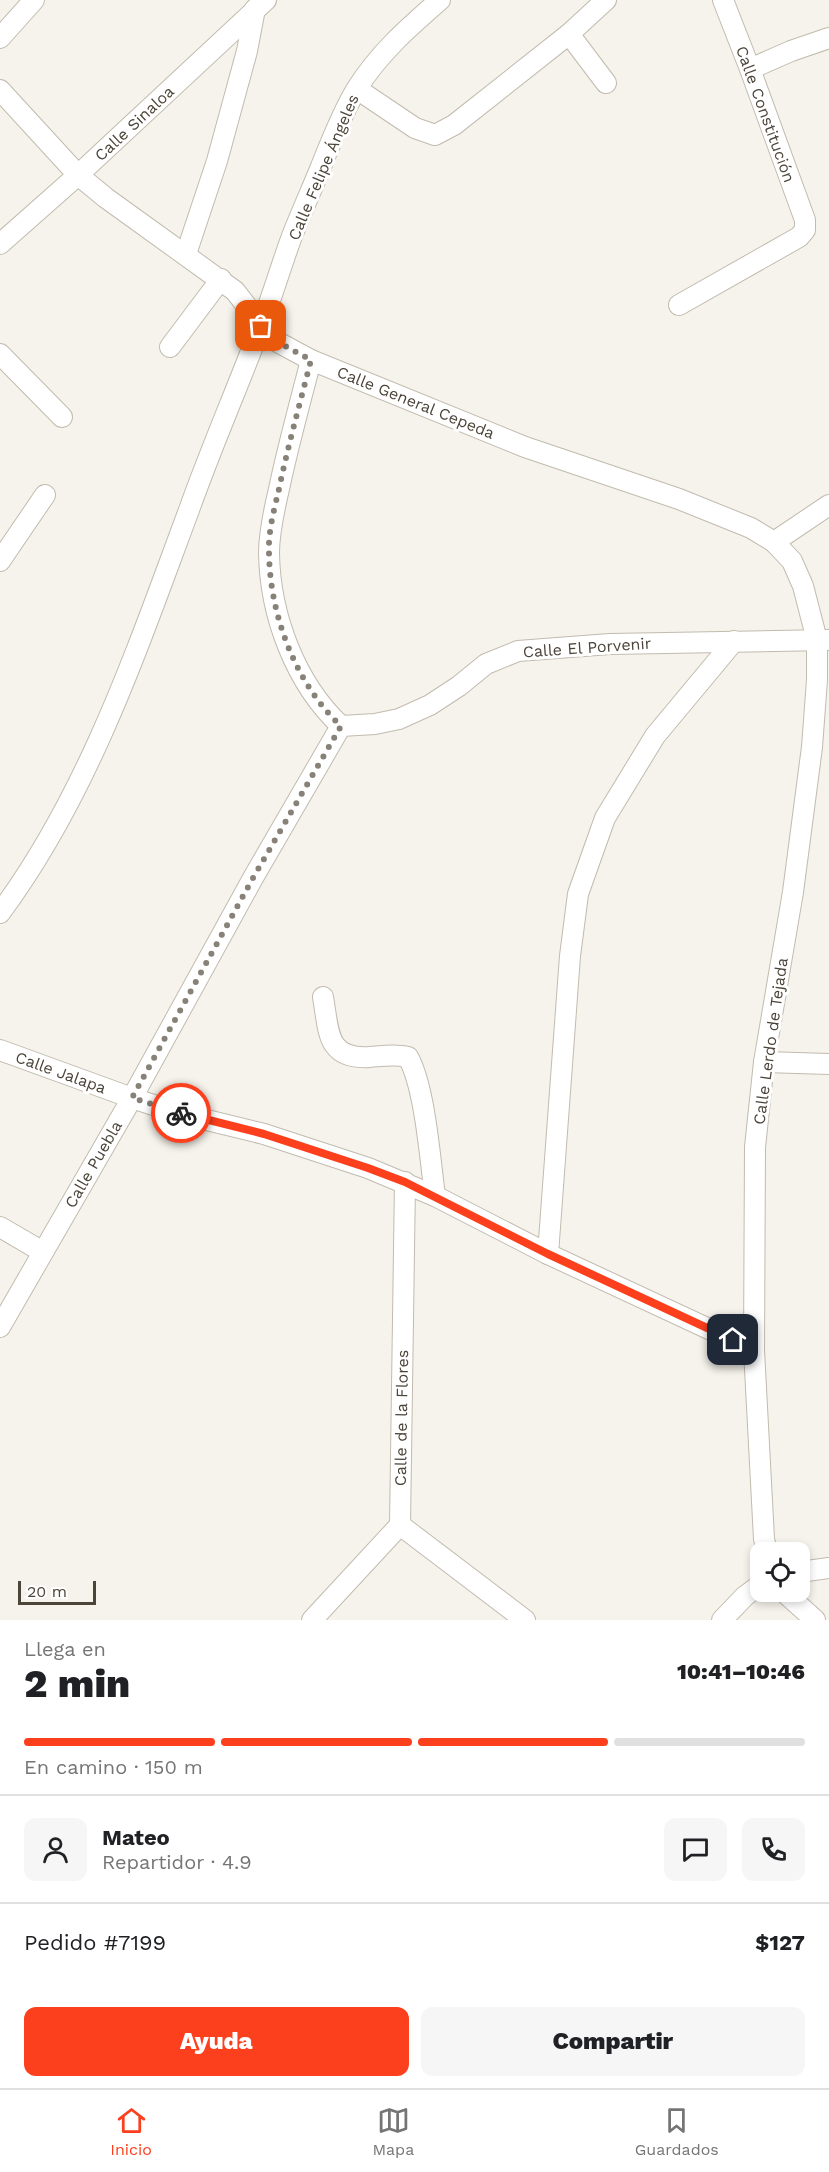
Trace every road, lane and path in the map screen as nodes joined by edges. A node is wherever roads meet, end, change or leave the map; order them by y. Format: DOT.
graph roads {
  1 [pos="34,0"];
  2 [pos="440,0"];
  3 [pos="606,0"];
  4 [pos="723,0"];
  5 [pos="256,3"];
  6 [pos="569,34"];
  7 [pos="0,38"];
  8 [pos="829,38"];
  9 [pos="750,69"];
  10 [pos="606,83"];
  11 [pos="357,88"];
  12 [pos="0,90"];
  13 [pos="78,175"];
  14 [pos="0,244"];
  15 [pos="186,254"];
  16 [pos="221,279"];
  17 [pos="679,305"];
  18 [pos="261,326"];
  19 [pos="170,347"];
  20 [pos="0,354"];
  21 [pos="311,360"];
  22 [pos="62,417"];
  23 [pos="45,495"];
  24 [pos="829,505"];
  25 [pos="774,542"];
  26 [pos="0,561"];
  27 [pos="734,640"];
  28 [pos="823,640"];
  29 [pos="341,726"];
  30 [pos="0,914"];
  31 [pos="323,997"];
  32 [pos="0,1050"];
  33 [pos="764,1062"];
  34 [pos="829,1064"];
  35 [pos="132,1098"];
  36 [pos="405,1182"];
  37 [pos="435,1196"];
  38 [pos="0,1227"];
  39 [pos="43,1252"];
  40 [pos="548,1254"];
  41 [pos="0,1327"];
  42 [pos="754,1350"];
  43 [pos="400,1525"];
  44 [pos="765,1542"];
  45 [pos="829,1568"];
  46 [pos="810,1571"];
  47 [pos="750,1593"];
  48 [pos="795,1602"];
  49 [pos="312,1620"];
  50 [pos="525,1620"];
  51 [pos="722,1620"];
  52 [pos="815,1620"];
  1 -- 7 [label="street"];
  2 -- 11 [label="street, Calle Felipe Ángeles"];
  3 -- 6 [label="street"];
  4 -- 9 [label="street, Calle Constitución"];
  5 -- 13 [label="street, Calle Sinaloa"];
  5 -- 15 [label="street"];
  6 -- 10 [label="street"];
  6 -- 11 [label="street"];
  8 -- 9 [label="street"];
  9 -- 17 [label="street, Calle Constitución"];
  11 -- 18 [label="street, Calle Felipe Ángeles"];
  12 -- 13 [label="street, Calle General Cepeda"];
  13 -- 14 [label="street, Calle Sinaloa"];
  13 -- 15 [label="street, Calle General Cepeda"];
  15 -- 16 [label="street, Calle General Cepeda"];
  16 -- 18 [label="street, Calle General Cepeda"];
  16 -- 19 [label="street"];
  18 -- 21 [label="street, Calle General Cepeda"];
  18 -- 30 [label="street, Calle Felipe Ángeles"];
  20 -- 22 [label="street"];
  21 -- 25 [label="street, Calle General Cepeda"];
  21 -- 29 [label="street"];
  23 -- 26 [label="street"];
  24 -- 25 [label="street"];
  25 -- 28 [label="street, Calle Lerdo de Tejada"];
  27 -- 28 [label="street, Calle El Porvenir"];
  27 -- 29 [label="street, Calle El Porvenir"];
  27 -- 40 [label="street"];
  28 -- 33 [label="street, Calle Lerdo de Tejada"];
  29 -- 35 [label="street, Calle Puebla"];
  31 -- 37 [label="street"];
  32 -- 35 [label="street, Calle Jalapa"];
  33 -- 34 [label="street"];
  33 -- 42 [label="street, Calle Lerdo de Tejada"];
  35 -- 36 [label="street, Calle Jalapa"];
  35 -- 39 [label="street, Calle Puebla"];
  36 -- 37 [label="street, Calle Jalapa"];
  36 -- 43 [label="street, Calle de la Flores"];
  37 -- 40 [label="street, Calle Jalapa"];
  38 -- 39 [label="street"];
  39 -- 41 [label="street, Calle Puebla"];
  40 -- 42 [label="street, Calle Jalapa"];
  42 -- 44 [label="street, Calle Lerdo de Tejada"];
  43 -- 49 [label="street"];
  43 -- 50 [label="street"];
  45 -- 46 [label="street"];
  47 -- 51 [label="street"];
  48 -- 52 [label="street"];
}
